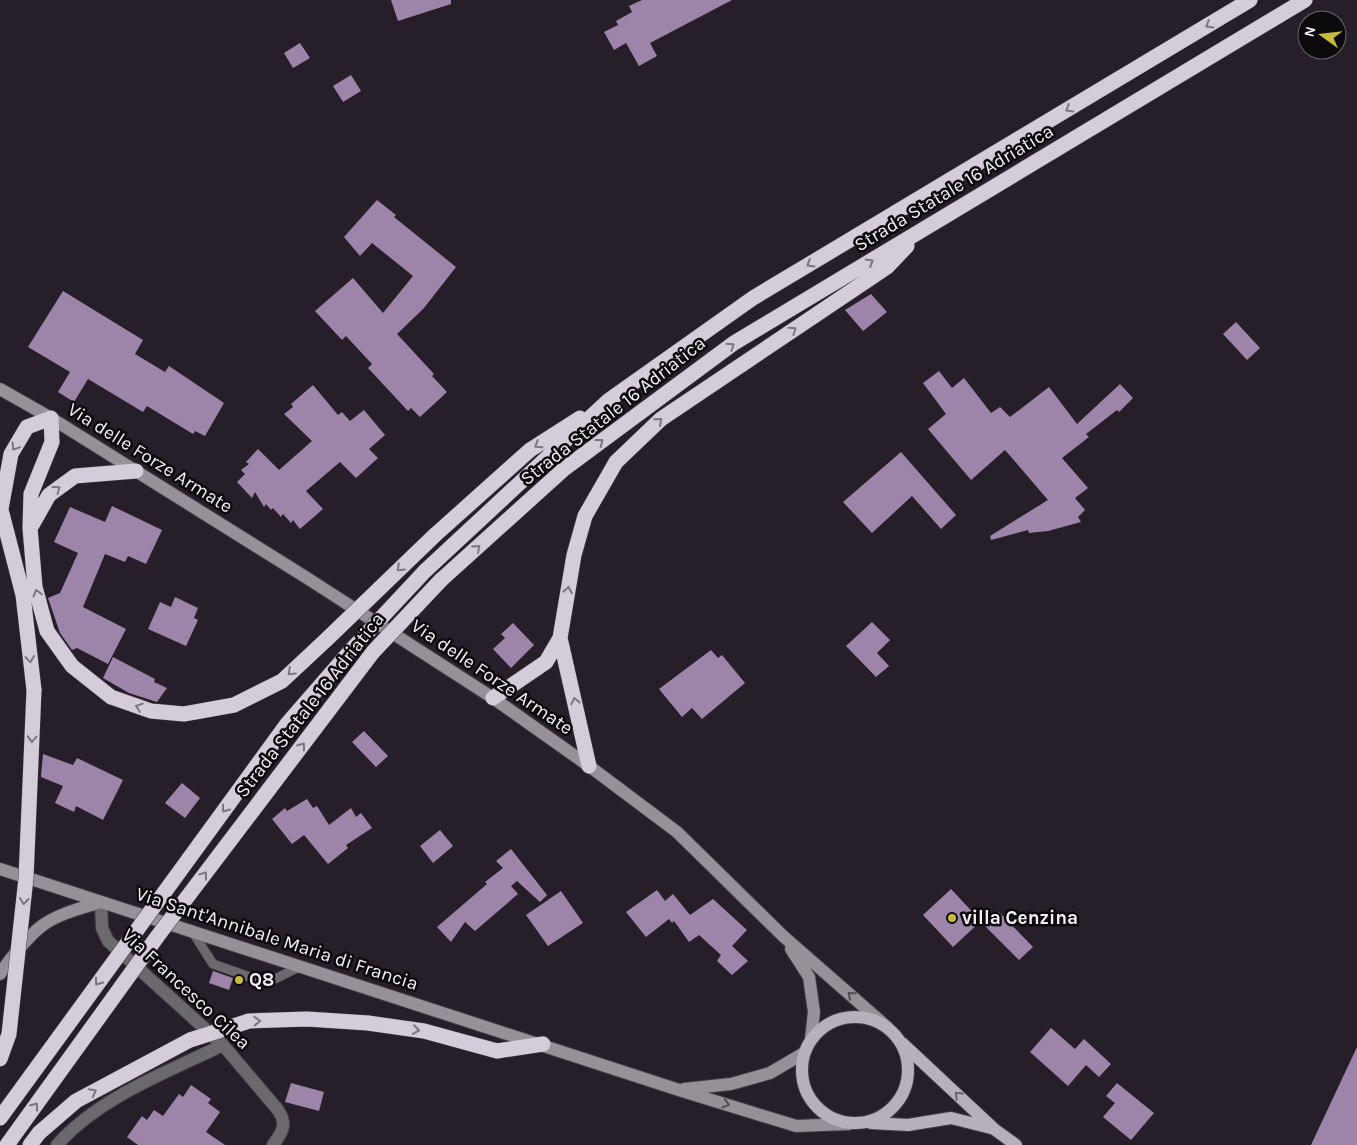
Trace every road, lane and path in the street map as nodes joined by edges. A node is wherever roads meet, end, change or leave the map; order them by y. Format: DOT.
graph roads {
  1 [pos="1250,0"];
  2 [pos="1305,0"];
  3 [pos="921,231"];
  4 [pos="0,388"];
  5 [pos="609,400"];
  6 [pos="51,418"];
  7 [pos="136,471"];
  8 [pos="1,507"];
  9 [pos="30,528"];
  10 [pos="560,638"];
  11 [pos="493,698"];
  12 [pos="589,766"];
  13 [pos="0,869"];
  14 [pos="101,902"];
  15 [pos="192,931"];
  16 [pos="783,936"];
  17 [pos="300,966"];
  18 [pos="0,974"];
  19 [pos="887,1027"];
  20 [pos="811,1039"];
  21 [pos="899,1039"];
  22 [pos="543,1044"];
  23 [pos="223,1045"];
  24 [pos="804,1053"];
  25 [pos="0,1059"];
  26 [pos="679,1090"];
  27 [pos="0,1118"];
  28 [pos="867,1122"];
  29 [pos="849,1124"];
  30 [pos="994,1129"];
  31 [pos="7,1145"];
  32 [pos="30,1145"];
  33 [pos="57,1145"];
  34 [pos="273,1145"];
  35 [pos="1016,1145"];
  1 -- 5 [label="highway, Strada Statale 16 Adriatica, one-way"];
  2 -- 3 [label="highway, Strada Statale 16 Adriatica"];
  10 -- 3 [label="highway, one-way"];
  31 -- 3 [label="highway, Strada Statale 16 Adriatica, one-way, bridge"];
  4 -- 6 [label="main road, Via delle Forze Armate"];
  5 -- 9 [label="highway, one-way, bridge"];
  5 -- 27 [label="highway, Strada Statale 16 Adriatica, one-way, bridge"];
  6 -- 7 [label="main road, Via delle Forze Armate"];
  6 -- 8 [label="highway, one-way"];
  6 -- 9 [label="highway"];
  9 -- 7 [label="highway, one-way"];
  7 -- 11 [label="main road, Via delle Forze Armate"];
  8 -- 25 [label="highway, one-way, bridge"];
  10 -- 11 [label="highway"];
  12 -- 10 [label="highway, one-way"];
  11 -- 12 [label="main road, Via delle Forze Armate"];
  12 -- 16 [label="main road, Via delle Forze Armate"];
  13 -- 14 [label="main road, Via Sant'Annibale Maria di Francia"];
  14 -- 15 [label="main road, Via Sant'Annibale Maria di Francia"];
  14 -- 18 [label="main road"];
  14 -- 23 [label="street, Via Francesco Cilea"];
  15 -- 17 [label="main road, Via Sant'Annibale Maria di Francia"];
  15 -- 17 [label="lane"];
  19 -- 16 [label="main road, Via delle Forze Armate, one-way"];
  16 -- 20 [label="main road, Via delle Forze Armate"];
  17 -- 22 [label="main road, Via Sant'Annibale Maria di Francia"];
  19 -- 20 [label="main road"];
  19 -- 21 [label="main road"];
  20 -- 24 [label="main road"];
  21 -- 28 [label="main road"];
  30 -- 21 [label="main road, one-way"];
  22 -- 26 [label="main road, Via Sant'Annibale Maria di Francia"];
  32 -- 22 [label="highway, one-way, bridge"];
  23 -- 33 [label="street"];
  23 -- 34 [label="street, Via Francesco Cilea"];
  24 -- 26 [label="main road"];
  24 -- 29 [label="main road"];
  26 -- 29 [label="main road, Via Sant'Annibale Maria di Francia, one-way"];
  28 -- 29 [label="main road"];
  28 -- 30 [label="main road"];
  30 -- 35 [label="main road"];
}
